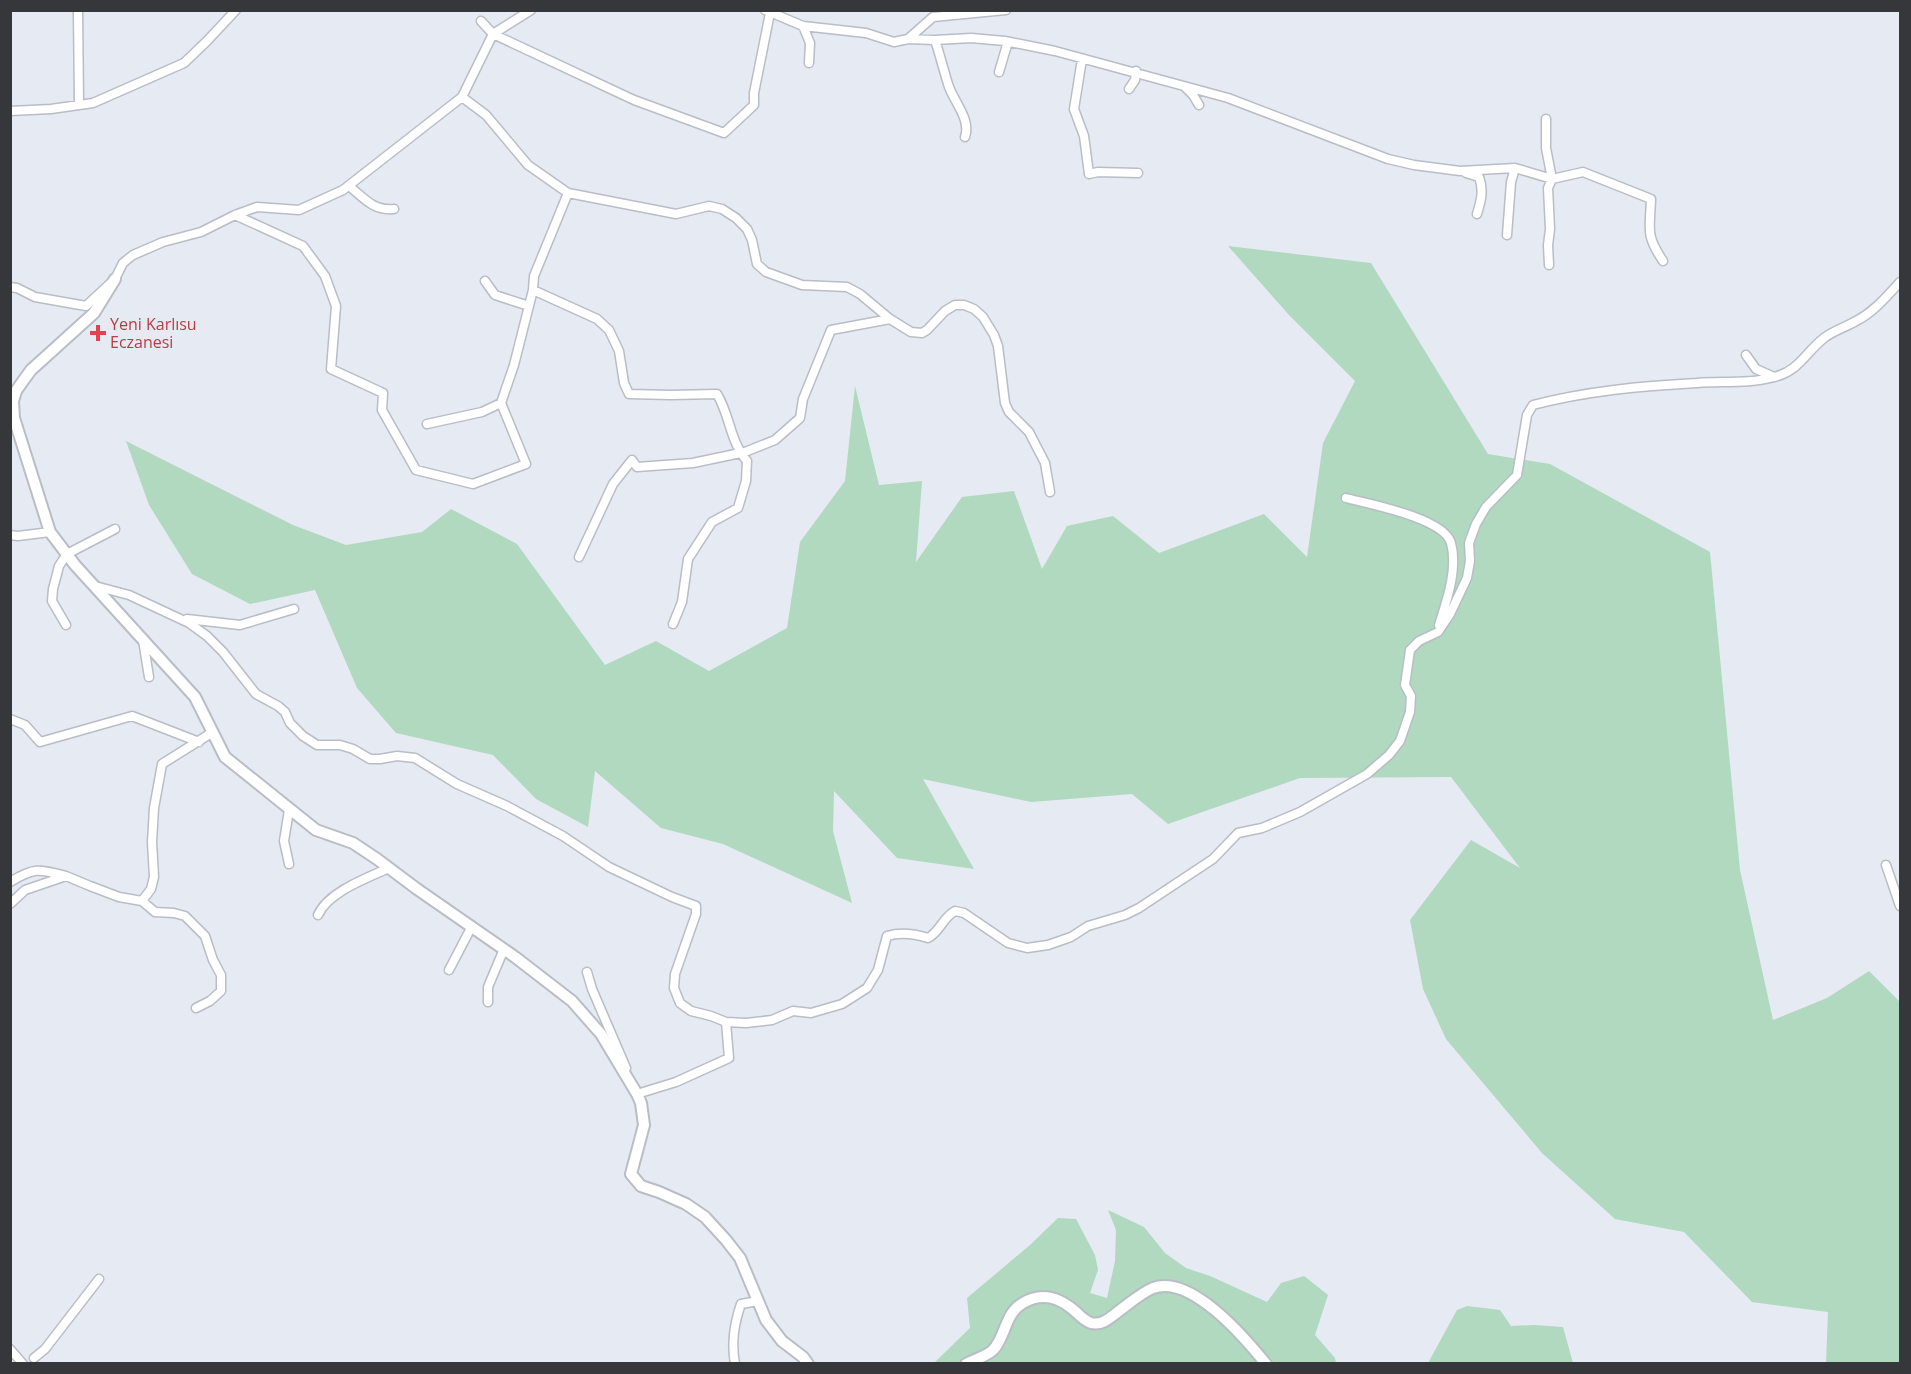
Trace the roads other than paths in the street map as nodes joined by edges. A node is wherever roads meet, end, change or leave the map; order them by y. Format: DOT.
graph roads {
  1 [pos="78,10"];
  2 [pos="236,10"];
  3 [pos="531,10"];
  4 [pos="1006,10"];
  5 [pos="767,12"];
  6 [pos="481,21"];
  7 [pos="803,26"];
  8 [pos="493,34"];
  9 [pos="908,39"];
  10 [pos="935,40"];
  11 [pos="1005,41"];
  12 [pos="1082,59"];
  13 [pos="809,63"];
  14 [pos="999,72"];
  15 [pos="1136,72"];
  16 [pos="1183,85"];
  17 [pos="1129,89"];
  18 [pos="462,97"];
  19 [pos="79,104"];
  20 [pos="1199,105"];
  21 [pos="10,111"];
  22 [pos="1546,119"];
  23 [pos="965,137"];
  24 [pos="1515,168"];
  25 [pos="1460,171"];
  26 [pos="1138,173"];
  27 [pos="1552,179"];
  28 [pos="349,186"];
  29 [pos="568,193"];
  30 [pos="394,209"];
  31 [pos="1477,214"];
  32 [pos="235,215"];
  33 [pos="1507,235"];
  34 [pos="1663,261"];
  35 [pos="1549,265"];
  36 [pos="115,279"];
  37 [pos="485,281"];
  38 [pos="1900,282"];
  39 [pos="10,287"];
  40 [pos="533,290"];
  41 [pos="529,306"];
  42 [pos="890,319"];
  43 [pos="1746,356"];
  44 [pos="1774,377"];
  45 [pos="501,403"];
  46 [pos="426,424"];
  47 [pos="739,452"];
  48 [pos="1050,492"];
  49 [pos="1346,498"];
  50 [pos="115,530"];
  51 [pos="50,532"];
  52 [pos="10,535"];
  53 [pos="67,554"];
  54 [pos="579,557"];
  55 [pos="95,586"];
  56 [pos="294,609"];
  57 [pos="177,618"];
  58 [pos="673,624"];
  59 [pos="66,625"];
  60 [pos="1438,632"];
  61 [pos="143,640"];
  62 [pos="149,677"];
  63 [pos="10,719"];
  64 [pos="213,732"];
  65 [pos="199,741"];
  66 [pos="289,810"];
  67 [pos="289,864"];
  68 [pos="1886,865"];
  69 [pos="389,868"];
  70 [pos="66,876"];
  71 [pos="10,882"];
  72 [pos="142,901"];
  73 [pos="10,904"];
  74 [pos="1900,906"];
  75 [pos="318,915"];
  76 [pos="472,927"];
  77 [pos="504,949"];
  78 [pos="449,970"];
  79 [pos="587,972"];
  80 [pos="488,1002"];
  81 [pos="196,1008"];
  82 [pos="726,1022"];
  83 [pos="637,1094"];
  84 [pos="99,1279"];
  85 [pos="758,1302"];
  86 [pos="10,1349"];
  87 [pos="34,1358"];
  88 [pos="23,1364"];
  89 [pos="735,1364"];
  90 [pos="808,1364"];
  91 [pos="966,1364"];
  92 [pos="1266,1364"];
  1 -- 19 [label="street"];
  2 -- 19 [label="street"];
  3 -- 8 [label="street"];
  4 -- 9 [label="street"];
  5 -- 7 [label="street"];
  5 -- 8 [label="street"];
  6 -- 8 [label="street"];
  7 -- 9 [label="street"];
  7 -- 13 [label="street"];
  8 -- 18 [label="street"];
  9 -- 10 [label="street"];
  10 -- 11 [label="street"];
  10 -- 23 [label="street"];
  11 -- 12 [label="street"];
  11 -- 14 [label="street"];
  12 -- 15 [label="street"];
  12 -- 26 [label="street"];
  15 -- 16 [label="street"];
  15 -- 17 [label="street"];
  16 -- 20 [label="street"];
  16 -- 25 [label="street"];
  18 -- 28 [label="street"];
  18 -- 29 [label="street"];
  19 -- 21 [label="street"];
  22 -- 27 [label="street"];
  24 -- 25 [label="street"];
  24 -- 27 [label="street"];
  24 -- 33 [label="street"];
  25 -- 31 [label="street"];
  27 -- 34 [label="street"];
  27 -- 35 [label="street"];
  28 -- 30 [label="street"];
  28 -- 32 [label="street"];
  29 -- 40 [label="street"];
  29 -- 42 [label="street"];
  32 -- 36 [label="street"];
  32 -- 45 [label="street"];
  36 -- 39 [label="street"];
  36 -- 51 [label="street"];
  37 -- 41 [label="street"];
  38 -- 44 [label="street"];
  40 -- 41 [label="street"];
  40 -- 47 [label="street"];
  41 -- 45 [label="street"];
  42 -- 47 [label="street"];
  42 -- 48 [label="street"];
  43 -- 44 [label="street"];
  44 -- 60 [label="street"];
  45 -- 46 [label="street"];
  47 -- 54 [label="street"];
  47 -- 58 [label="street"];
  49 -- 60 [label="street"];
  50 -- 53 [label="street"];
  51 -- 52 [label="street"];
  51 -- 53 [label="street"];
  53 -- 55 [label="street"];
  53 -- 59 [label="street"];
  55 -- 57 [label="street"];
  55 -- 61 [label="street"];
  56 -- 57 [label="street"];
  57 -- 82 [label="street"];
  60 -- 82 [label="street"];
  61 -- 62 [label="street"];
  61 -- 64 [label="street"];
  63 -- 65 [label="street"];
  64 -- 65 [label="street"];
  64 -- 66 [label="street"];
  65 -- 72 [label="street"];
  66 -- 67 [label="street"];
  66 -- 69 [label="street"];
  68 -- 74 [label="street"];
  69 -- 75 [label="street"];
  69 -- 76 [label="street"];
  70 -- 71 [label="street"];
  70 -- 72 [label="street"];
  70 -- 73 [label="street"];
  72 -- 81 [label="street"];
  76 -- 77 [label="street"];
  76 -- 78 [label="street"];
  77 -- 80 [label="street"];
  77 -- 83 [label="street"];
  79 -- 83 [label="street"];
  82 -- 83 [label="street"];
  83 -- 85 [label="street"];
  84 -- 87 [label="street"];
  85 -- 89 [label="street"];
  85 -- 90 [label="street"];
  86 -- 88 [label="street"];
  91 -- 92 [label="street"];
}
